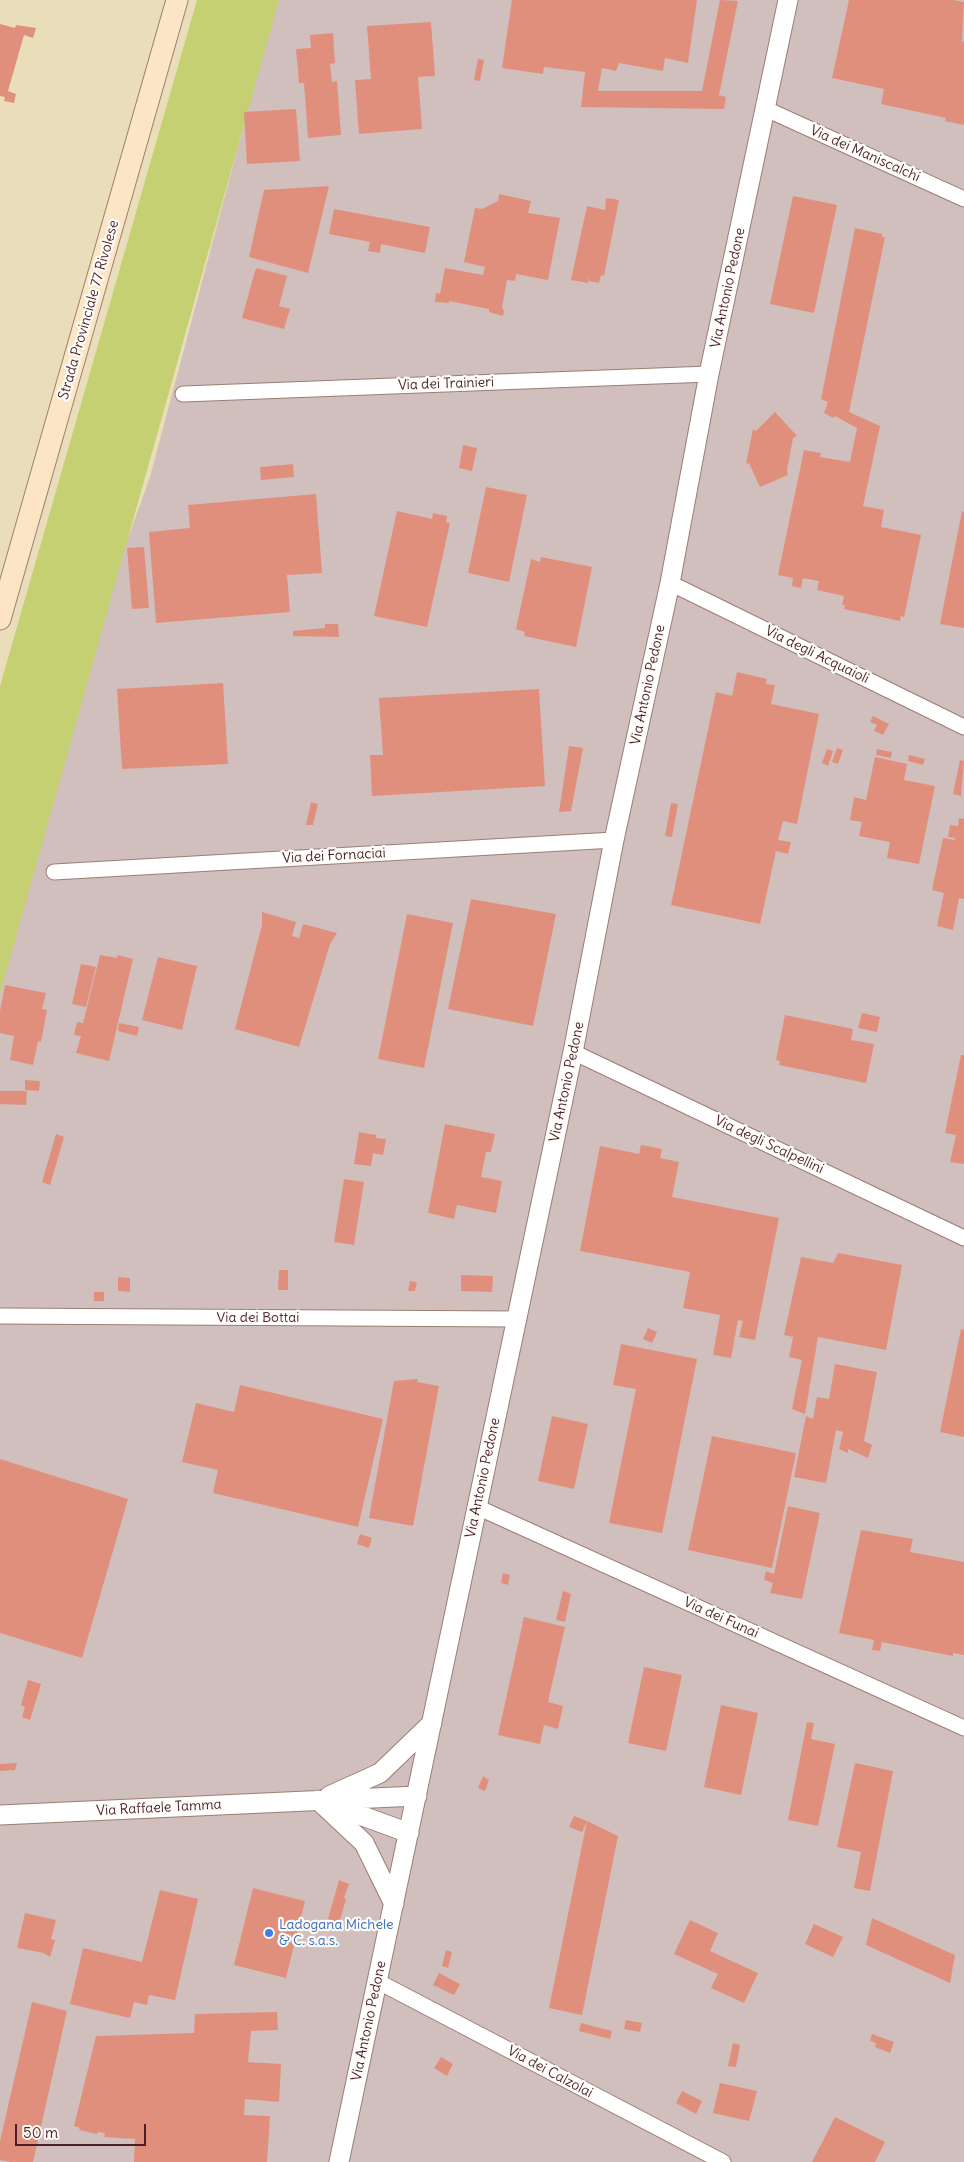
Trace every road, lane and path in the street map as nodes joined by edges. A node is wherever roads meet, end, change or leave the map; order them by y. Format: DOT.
graph roads {
  1 [pos="177,0"];
  2 [pos="788,0"];
  3 [pos="766,109"];
  4 [pos="964,199"];
  5 [pos="709,374"];
  6 [pos="183,394"];
  7 [pos="670,583"];
  8 [pos="0,619"];
  9 [pos="964,726"];
  10 [pos="614,840"];
  11 [pos="54,872"];
  12 [pos="573,1052"];
  13 [pos="964,1238"];
  14 [pos="0,1316"];
  15 [pos="516,1319"];
  16 [pos="477,1507"];
  17 [pos="432,1723"];
  18 [pos="964,1728"];
  19 [pos="417,1796"];
  20 [pos="318,1800"];
  21 [pos="0,1815"];
  22 [pos="409,1833"];
  23 [pos="394,1904"];
  24 [pos="377,1981"];
  25 [pos="339,2162"];
  26 [pos="723,2162"];
  1 -- 8 [label="main road, Strada Provinciale 77 Rivolese"];
  2 -- 3 [label="street, Via Antonio Pedone"];
  3 -- 4 [label="street, Via dei Maniscalchi"];
  3 -- 5 [label="street, Via Antonio Pedone"];
  5 -- 6 [label="street, Via dei Trainieri"];
  5 -- 7 [label="street, Via Antonio Pedone"];
  7 -- 9 [label="street, Via degli Acquaioli"];
  7 -- 10 [label="street, Via Antonio Pedone"];
  10 -- 11 [label="street, Via dei Fornaciai"];
  10 -- 12 [label="street, Via Antonio Pedone"];
  12 -- 13 [label="street, Via degli Scalpellini"];
  12 -- 15 [label="street, Via Antonio Pedone"];
  14 -- 15 [label="street, Via dei Bottai"];
  15 -- 16 [label="street, Via Antonio Pedone"];
  16 -- 17 [label="street, Via Antonio Pedone"];
  16 -- 18 [label="street, Via dei Funai"];
  17 -- 19 [label="street, Via Antonio Pedone"];
  17 -- 20 [label="street"];
  19 -- 20 [label="street, Via Raffaele Tamma"];
  19 -- 22 [label="street, Via Antonio Pedone"];
  20 -- 21 [label="street, Via Raffaele Tamma"];
  20 -- 22 [label="street"];
  20 -- 23 [label="street"];
  22 -- 23 [label="street, Via Antonio Pedone"];
  23 -- 24 [label="street, Via Antonio Pedone"];
  24 -- 25 [label="street, Via Antonio Pedone"];
  24 -- 26 [label="street, Via dei Calzolai"];
}
